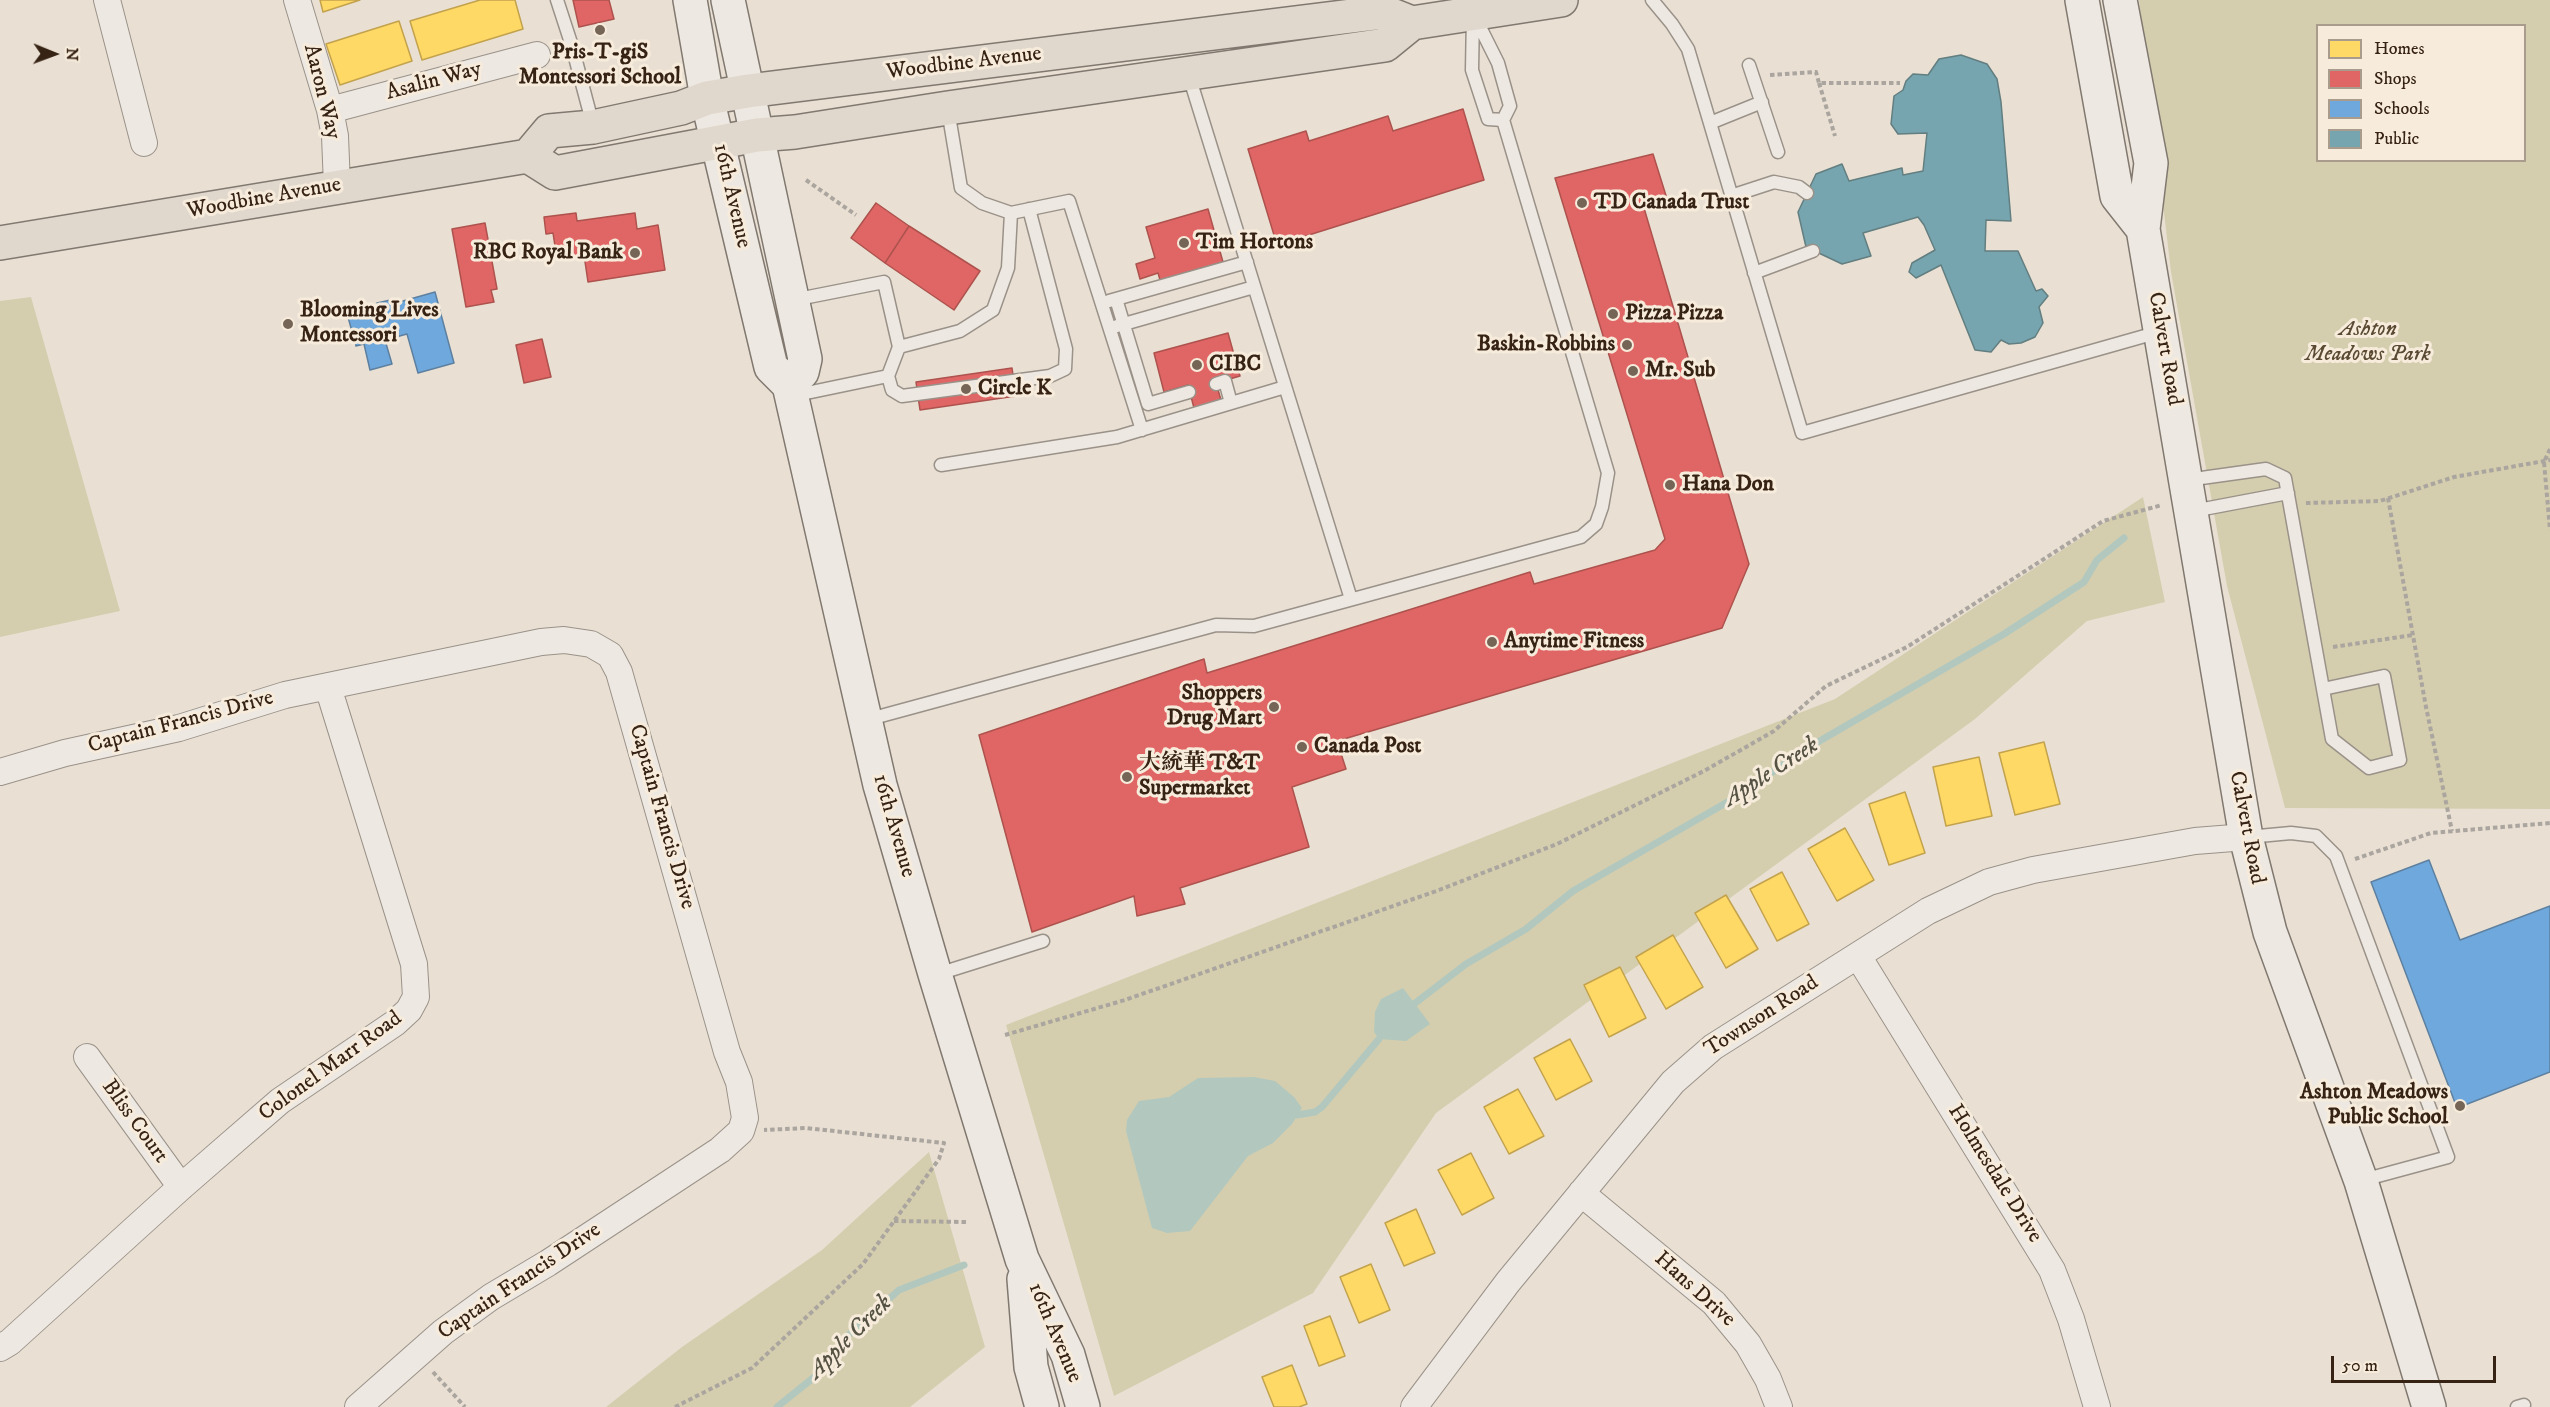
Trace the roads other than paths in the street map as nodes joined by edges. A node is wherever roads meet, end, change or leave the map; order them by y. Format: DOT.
graph roads {
  1 [pos="107,0"];
  2 [pos="297,0"];
  3 [pos="557,0"];
  4 [pos="690,0"];
  5 [pos="728,0"];
  6 [pos="1561,0"];
  7 [pos="1652,0"];
  8 [pos="2082,0"];
  9 [pos="2120,0"];
  10 [pos="1473,13"];
  11 [pos="1412,23"];
  12 [pos="537,55"];
  13 [pos="1751,71"];
  14 [pos="1188,73"];
  15 [pos="748,91"];
  16 [pos="707,98"];
  17 [pos="1762,102"];
  18 [pos="948,108"];
  19 [pos="330,110"];
  20 [pos="1503,120"];
  21 [pos="1710,123"];
  22 [pos="593,127"];
  23 [pos="757,135"];
  24 [pos="719,142"];
  25 [pos="144,143"];
  26 [pos="1778,152"];
  27 [pos="528,156"];
  28 [pos="337,186"];
  29 [pos="1807,193"];
  30 [pos="1731,196"];
  31 [pos="1029,209"];
  32 [pos="1011,213"];
  33 [pos="2143,229"];
  34 [pos="0,243"];
  35 [pos="1813,251"];
  36 [pos="1247,262"];
  37 [pos="1754,273"];
  38 [pos="1254,287"];
  39 [pos="1116,299"];
  40 [pos="792,300"];
  41 [pos="1102,303"];
  42 [pos="1124,324"];
  43 [pos="1109,328"];
  44 [pos="2161,332"];
  45 [pos="899,347"];
  46 [pos="888,376"];
  47 [pos="1216,384"];
  48 [pos="1285,387"];
  49 [pos="790,391"];
  50 [pos="1190,392"];
  51 [pos="1231,403"];
  52 [pos="1142,430"];
  53 [pos="941,465"];
  54 [pos="2189,497"];
  55 [pos="2289,498"];
  56 [pos="1351,599"];
  57 [pos="328,687"];
  58 [pos="2323,689"];
  59 [pos="865,720"];
  60 [pos="0,772"];
  61 [pos="2246,837"];
  62 [pos="1042,941"];
  63 [pos="1858,956"];
  64 [pos="935,974"];
  65 [pos="87,1057"];
  66 [pos="2361,1181"];
  67 [pos="181,1186"];
  68 [pos="1581,1193"];
  69 [pos="1022,1260"];
  70 [pos="0,1348"];
  71 [pos="358,1407"];
  72 [pos="1041,1407"];
  73 [pos="1083,1407"];
  74 [pos="1414,1407"];
  75 [pos="1779,1407"];
  76 [pos="2097,1407"];
  77 [pos="2430,1407"];
  1 -- 25 [label="street"];
  2 -- 19 [label="street, Aaron Way"];
  3 -- 22 [label="lane"];
  4 -- 16 [label="main road, 16th Avenue"];
  5 -- 15 [label="main road, 16th Avenue"];
  6 -- 10 [label="main road, Woodbine Avenue"];
  7 -- 21 [label="lane"];
  8 -- 33 [label="main road, Calvert Road"];
  9 -- 33 [label="main road, Calvert Road"];
  10 -- 11 [label="main road, Woodbine Avenue"];
  10 -- 20 [label="lane"];
  10 -- 20 [label="lane"];
  11 -- 14 [label="main road, Woodbine Avenue"];
  11 -- 15 [label="main road, Woodbine Avenue"];
  12 -- 19 [label="street, Asalin Way"];
  13 -- 17 [label="lane"];
  14 -- 18 [label="main road, Woodbine Avenue"];
  14 -- 36 [label="lane"];
  15 -- 16 [label="main road, Woodbine Avenue"];
  15 -- 23 [label="main road, 16th Avenue"];
  16 -- 22 [label="main road, Woodbine Avenue"];
  16 -- 24 [label="main road, 16th Avenue"];
  17 -- 21 [label="lane"];
  17 -- 26 [label="lane"];
  18 -- 23 [label="main road, Woodbine Avenue"];
  18 -- 32 [label="lane"];
  19 -- 28 [label="street, Aaron Way"];
  20 -- 56 [label="lane"];
  21 -- 30 [label="lane"];
  22 -- 27 [label="main road, Woodbine Avenue"];
  23 -- 24 [label="main road, Woodbine Avenue"];
  23 -- 40 [label="main road, 16th Avenue"];
  24 -- 27 [label="main road, Woodbine Avenue"];
  24 -- 49 [label="main road, 16th Avenue"];
  27 -- 28 [label="main road, Woodbine Avenue"];
  28 -- 34 [label="main road, Woodbine Avenue"];
  29 -- 30 [label="lane"];
  30 -- 37 [label="lane"];
  31 -- 32 [label="lane"];
  31 -- 41 [label="lane"];
  31 -- 46 [label="lane"];
  32 -- 45 [label="lane"];
  33 -- 44 [label="main road, Calvert Road"];
  35 -- 37 [label="lane"];
  36 -- 38 [label="lane"];
  36 -- 39 [label="lane"];
  37 -- 44 [label="lane"];
  38 -- 42 [label="lane"];
  38 -- 48 [label="lane"];
  39 -- 41 [label="lane"];
  39 -- 42 [label="lane"];
  40 -- 45 [label="lane"];
  40 -- 49 [label="main road, 16th Avenue"];
  41 -- 43 [label="lane"];
  42 -- 43 [label="lane"];
  42 -- 50 [label="lane"];
  43 -- 52 [label="lane"];
  44 -- 54 [label="main road, Calvert Road"];
  45 -- 46 [label="lane"];
  46 -- 49 [label="lane"];
  47 -- 51 [label="lane"];
  48 -- 51 [label="lane"];
  48 -- 56 [label="lane"];
  49 -- 59 [label="main road, 16th Avenue"];
  51 -- 52 [label="lane"];
  52 -- 53 [label="lane"];
  54 -- 55 [label="lane"];
  54 -- 55 [label="lane"];
  54 -- 61 [label="main road, Calvert Road"];
  55 -- 58 [label="lane"];
  56 -- 59 [label="lane"];
  57 -- 60 [label="street, Captain Francis Drive"];
  57 -- 67 [label="street, Colonel Marr Road"];
  57 -- 71 [label="street, Captain Francis Drive"];
  58 -- 58 [label="lane"];
  59 -- 64 [label="main road, 16th Avenue"];
  61 -- 63 [label="street, Townson Road"];
  61 -- 66 [label="main road, Calvert Road"];
  61 -- 66 [label="lane"];
  62 -- 64 [label="lane"];
  63 -- 68 [label="street, Townson Road"];
  63 -- 76 [label="street, Holmesdale Drive"];
  64 -- 69 [label="main road, 16th Avenue"];
  65 -- 67 [label="street, Bliss Court"];
  66 -- 77 [label="main road, Calvert Road"];
  67 -- 70 [label="street, Colonel Marr Road"];
  68 -- 74 [label="street, Townson Road"];
  68 -- 75 [label="street, Hans Drive"];
  69 -- 72 [label="main road, 16th Avenue"];
  69 -- 73 [label="main road, 16th Avenue"];
}
